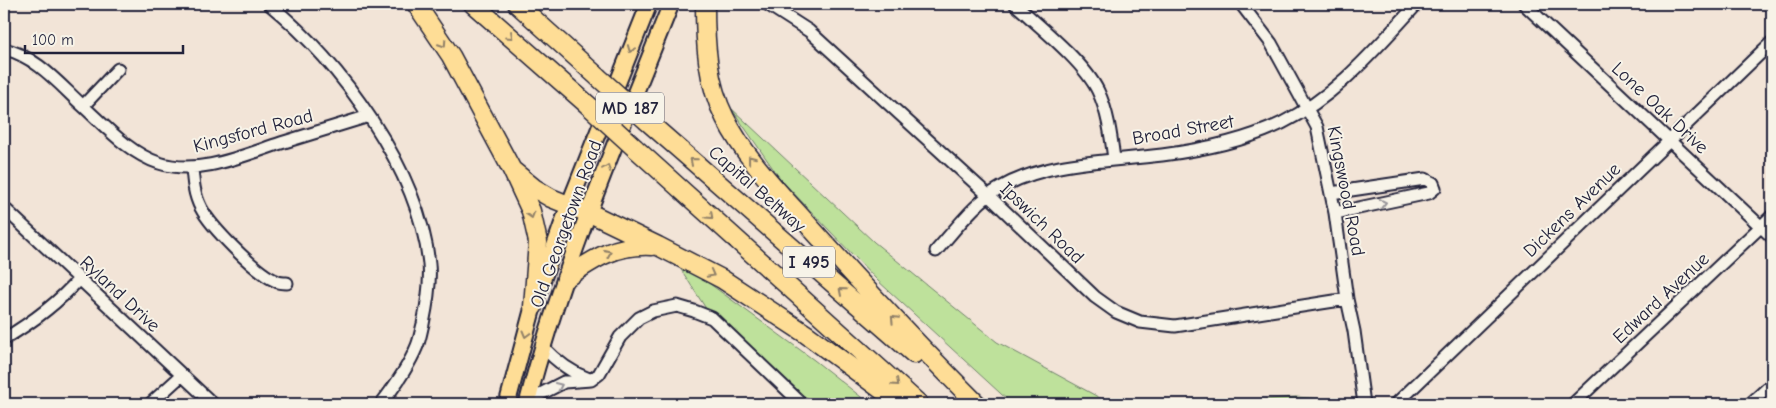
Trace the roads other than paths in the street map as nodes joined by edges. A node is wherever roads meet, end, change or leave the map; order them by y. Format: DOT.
graph roads {
  1 [pos="268,4"];
  2 [pos="416,4"];
  3 [pos="474,4"];
  4 [pos="517,4"];
  5 [pos="649,4"];
  6 [pos="671,4"];
  7 [pos="705,4"];
  8 [pos="767,4"];
  9 [pos="1015,4"];
  10 [pos="1241,4"];
  11 [pos="1418,4"];
  12 [pos="1524,4"];
  13 [pos="1772,42"];
  14 [pos="4,49"];
  15 [pos="118,69"];
  16 [pos="83,106"];
  17 [pos="1308,108"];
  18 [pos="369,116"];
  19 [pos="1670,140"];
  20 [pos="1114,159"];
  21 [pos="192,167"];
  22 [pos="512,170"];
  23 [pos="1331,193"];
  24 [pos="988,195"];
  25 [pos="569,205"];
  26 [pos="4,208"];
  27 [pos="589,213"];
  28 [pos="1335,213"];
  29 [pos="1772,216"];
  30 [pos="1761,227"];
  31 [pos="1772,237"];
  32 [pos="658,246"];
  33 [pos="936,251"];
  34 [pos="566,278"];
  35 [pos="79,280"];
  36 [pos="287,283"];
  37 [pos="1347,299"];
  38 [pos="533,307"];
  39 [pos="4,339"];
  40 [pos="543,347"];
  41 [pos="182,375"];
  42 [pos="591,380"];
  43 [pos="1772,384"];
  44 [pos="528,402"];
  45 [pos="150,404"];
  46 [pos="213,404"];
  47 [pos="381,404"];
  48 [pos="507,404"];
  49 [pos="802,404"];
  50 [pos="901,404"];
  51 [pos="919,404"];
  52 [pos="970,404"];
  53 [pos="977,404"];
  54 [pos="1364,404"];
  55 [pos="1396,404"];
  56 [pos="1573,404"];
  57 [pos="1750,404"];
  1 -- 18 [label="street"];
  2 -- 22 [label="highway, one-way"];
  3 -- 51 [label="highway, I 495, one-way, bridge"];
  52 -- 4 [label="highway, Capital Beltway / I 495, one-way, bridge"];
  5 -- 25 [label="main road, Old Georgetown Road / MD 187, one-way"];
  27 -- 6 [label="main road, Old Georgetown Road / MD 187, one-way"];
  53 -- 7 [label="highway, one-way"];
  8 -- 24 [label="street, Ipswich Road"];
  9 -- 20 [label="street"];
  10 -- 17 [label="street, Kingswood Road"];
  11 -- 17 [label="street, Broad Street"];
  12 -- 19 [label="street, Lone Oak Drive"];
  13 -- 19 [label="street, Dickens Avenue"];
  14 -- 16 [label="street, Kingsford Road"];
  15 -- 16 [label="street"];
  16 -- 21 [label="street, Kingsford Road"];
  17 -- 20 [label="street, Broad Street"];
  17 -- 23 [label="street, Kingswood Road"];
  18 -- 21 [label="street, Kingsford Road"];
  18 -- 47 [label="street"];
  19 -- 30 [label="street, Lone Oak Drive"];
  19 -- 55 [label="street, Dickens Avenue"];
  20 -- 24 [label="street, Broad Street"];
  21 -- 36 [label="street"];
  22 -- 25 [label="highway"];
  22 -- 38 [label="highway, one-way"];
  23 -- 28 [label="street, Kingswood Road"];
  28 -- 23 [label="street, one-way"];
  24 -- 33 [label="street, Broad Street"];
  24 -- 37 [label="street, Ipswich Road"];
  25 -- 27 [label="highway"];
  25 -- 38 [label="main road, Old Georgetown Road / MD 187"];
  26 -- 35 [label="street, Ryland Drive"];
  27 -- 32 [label="highway"];
  27 -- 34 [label="main road, Old Georgetown Road / MD 187"];
  28 -- 37 [label="street, Kingswood Road"];
  29 -- 30 [label="street, Edward Avenue"];
  30 -- 31 [label="street, Lone Oak Drive"];
  30 -- 56 [label="street, Edward Avenue"];
  34 -- 32 [label="highway, one-way"];
  32 -- 50 [label="highway, one-way"];
  34 -- 40 [label="main road, Old Georgetown Road / MD 187"];
  35 -- 39 [label="street"];
  35 -- 41 [label="street, Ryland Drive"];
  37 -- 54 [label="street, Kingswood Road"];
  38 -- 48 [label="main road, Old Georgetown Road / MD 187, one-way"];
  40 -- 42 [label="street"];
  40 -- 44 [label="main road, Old Georgetown Road / MD 187"];
  41 -- 45 [label="street"];
  41 -- 46 [label="street, Ryland Drive"];
  44 -- 42 [label="street, one-way"];
  42 -- 49 [label="street"];
  43 -- 57 [label="street"];
}
